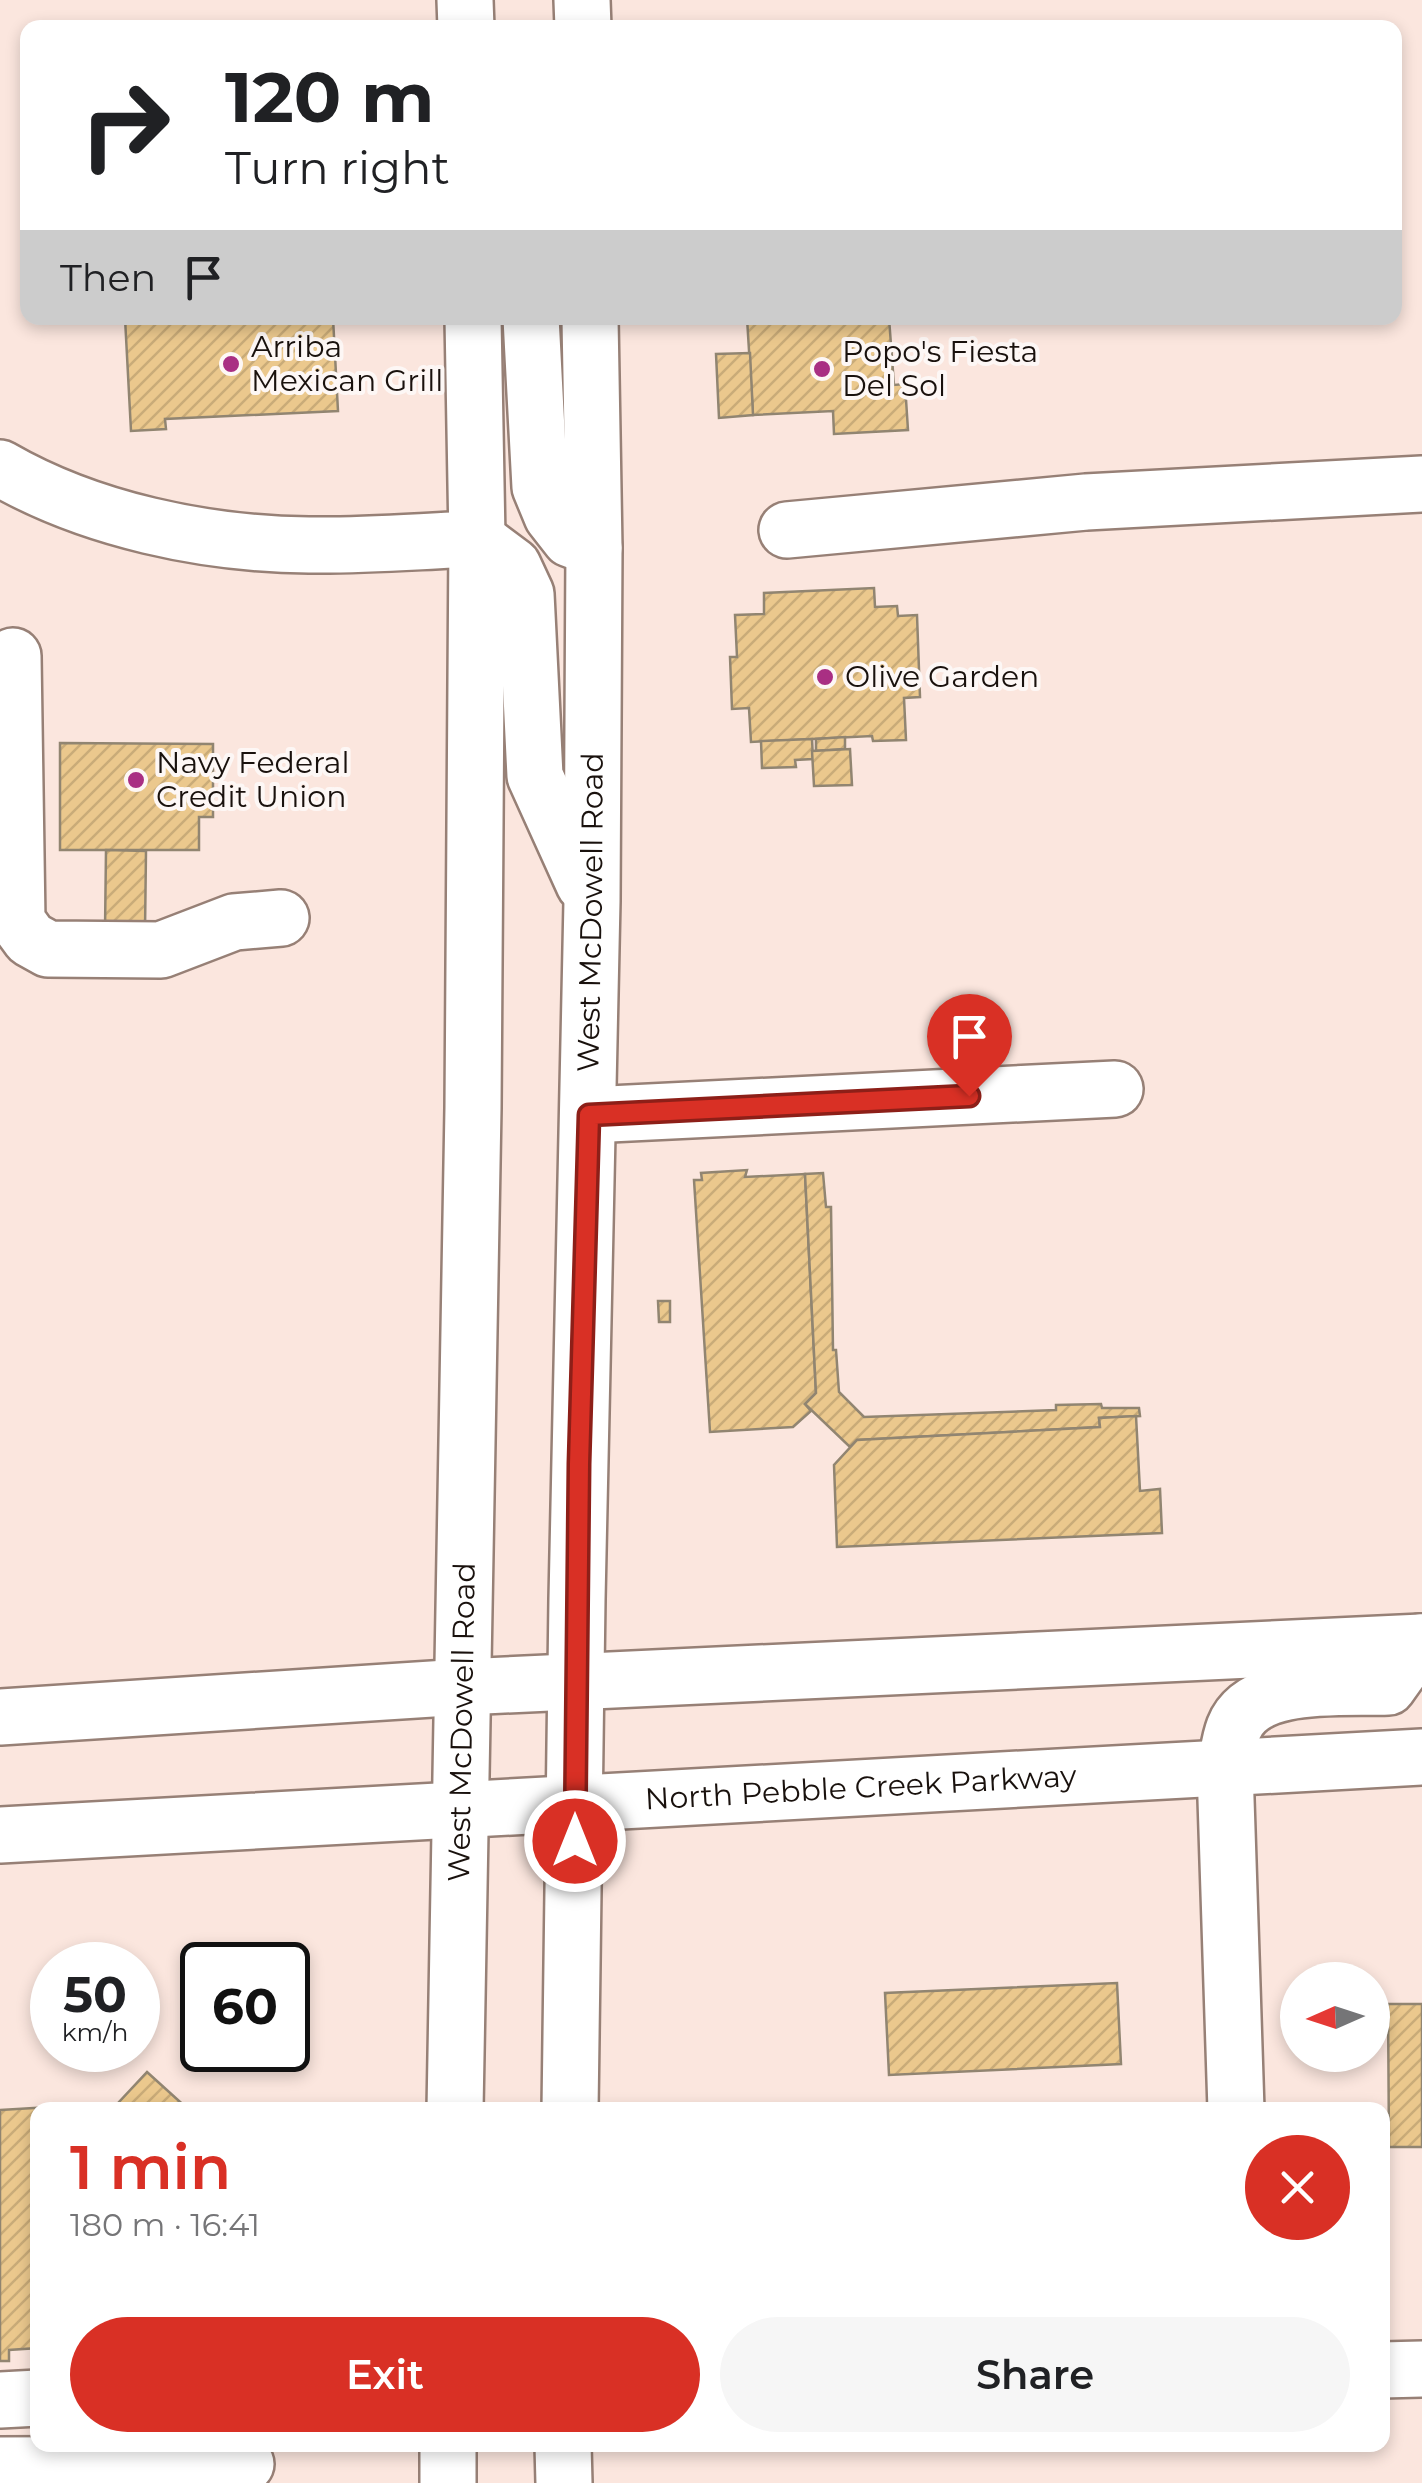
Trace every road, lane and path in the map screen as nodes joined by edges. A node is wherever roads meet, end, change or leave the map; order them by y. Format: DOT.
graph roads {
  1 [pos="473,325"];
  2 [pos="531,325"];
  3 [pos="590,325"];
  4 [pos="0,468"];
  5 [pos="1422,484"];
  6 [pos="787,530"];
  7 [pos="477,539"];
  8 [pos="594,548"];
  9 [pos="14,656"];
  10 [pos="592,901"];
  11 [pos="282,918"];
  12 [pos="1115,1089"];
  13 [pos="589,1115"];
  14 [pos="1421,1642"];
  15 [pos="575,1684"];
  16 [pos="463,1687"];
  17 [pos="0,1717"];
  18 [pos="1422,1757"];
  19 [pos="1225,1768"];
  20 [pos="575,1803"];
  21 [pos="462,1810"];
  22 [pos="0,1835"];
  23 [pos="455,2102"];
  24 [pos="570,2102"];
  25 [pos="1236,2102"];
  26 [pos="1390,2370"];
  27 [pos="1422,2370"];
  28 [pos="30,2398"];
  29 [pos="0,2400"];
  30 [pos="448,2452"];
  31 [pos="563,2452"];
  32 [pos="0,2464"];
  33 [pos="246,2464"];
  34 [pos="448,2483"];
  35 [pos="564,2483"];
  1 -- 7 [label="main road, West McDowell Road"];
  2 -- 8 [label="main road"];
  3 -- 8 [label="main road, West McDowell Road"];
  4 -- 7 [label="main road"];
  5 -- 6 [label="main road"];
  7 -- 10 [label="main road"];
  7 -- 16 [label="main road, West McDowell Road"];
  8 -- 10 [label="main road, West McDowell Road"];
  9 -- 11 [label="main road"];
  10 -- 13 [label="main road, West McDowell Road"];
  12 -- 13 [label="main road"];
  13 -- 15 [label="main road, West McDowell Road"];
  14 -- 15 [label="main road"];
  14 -- 19 [label="main road"];
  15 -- 16 [label="main road"];
  15 -- 20 [label="main road, West McDowell Road"];
  16 -- 17 [label="main road"];
  16 -- 21 [label="main road, West McDowell Road"];
  18 -- 19 [label="main road, North Pebble Creek Parkway"];
  19 -- 20 [label="main road, North Pebble Creek Parkway"];
  19 -- 25 [label="main road"];
  20 -- 21 [label="main road, North Pebble Creek Parkway"];
  20 -- 24 [label="main road, West McDowell Road"];
  21 -- 22 [label="main road, North Pebble Creek Parkway"];
  21 -- 23 [label="main road, West McDowell Road"];
  26 -- 27 [label="main road"];
  28 -- 29 [label="main road"];
  30 -- 34 [label="main road"];
  31 -- 35 [label="main road"];
  32 -- 33 [label="main road"];
}
